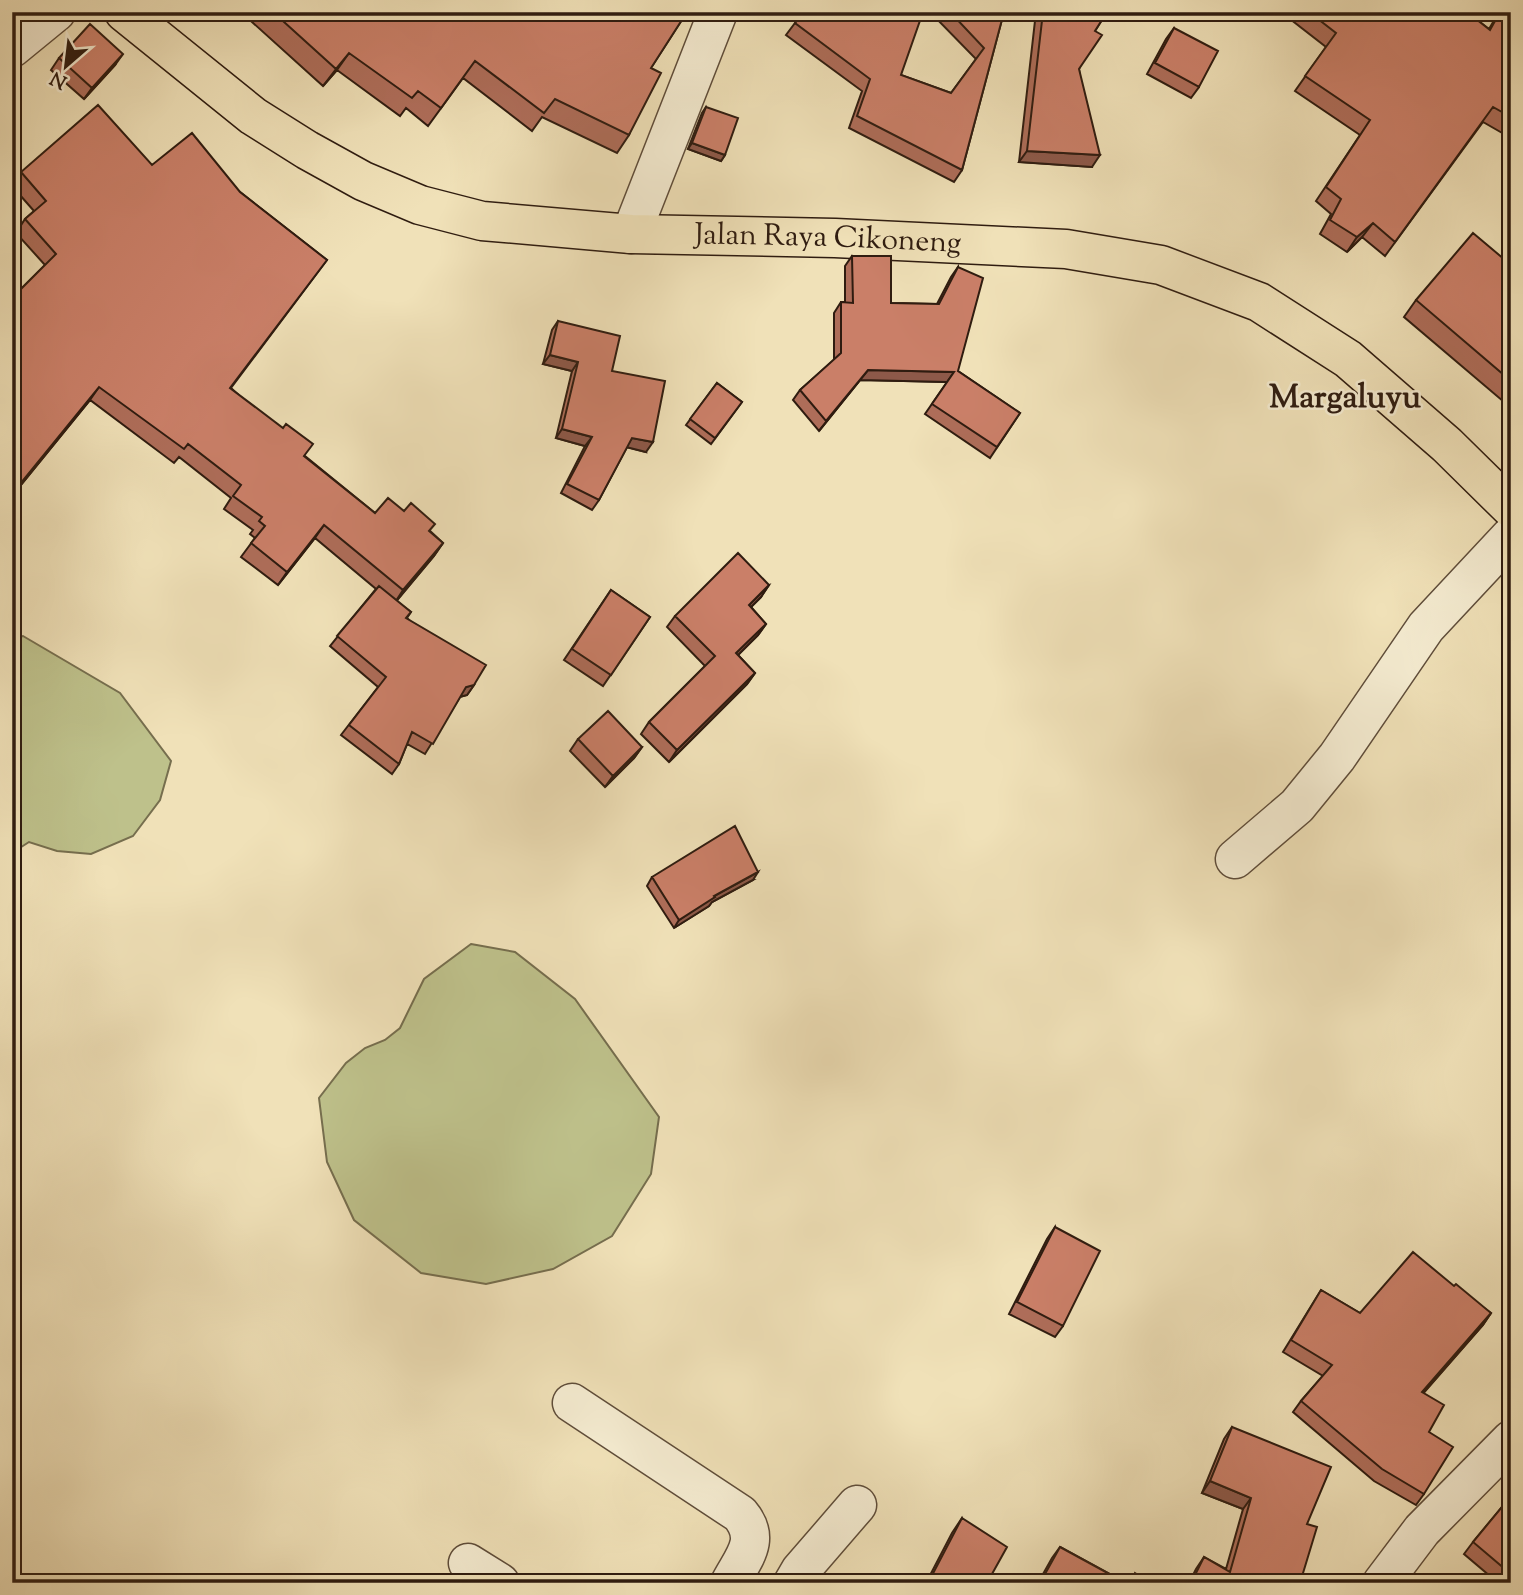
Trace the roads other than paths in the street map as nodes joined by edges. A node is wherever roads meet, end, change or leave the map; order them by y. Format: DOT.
graph roads {
  1 [pos="56,12"];
  2 [pos="124,12"];
  3 [pos="718,12"];
  4 [pos="12,48"];
  5 [pos="631,234"];
  6 [pos="1511,508"];
  7 [pos="1511,536"];
  8 [pos="1235,859"];
  9 [pos="572,1403"];
  10 [pos="1511,1440"];
  11 [pos="857,1505"];
  12 [pos="750,1546"];
  13 [pos="796,1577"];
  14 [pos="730,1583"];
  15 [pos="1382,1583"];
  1 -- 4 [label="street"];
  2 -- 5 [label="highway, Jalan Raya Cikoneng"];
  3 -- 5 [label="street"];
  5 -- 6 [label="highway, Jalan Raya Cikoneng"];
  7 -- 8 [label="street"];
  9 -- 12 [label="street"];
  10 -- 15 [label="street"];
  11 -- 13 [label="street"];
  12 -- 13 [label="street"];
  12 -- 14 [label="street"];
}
